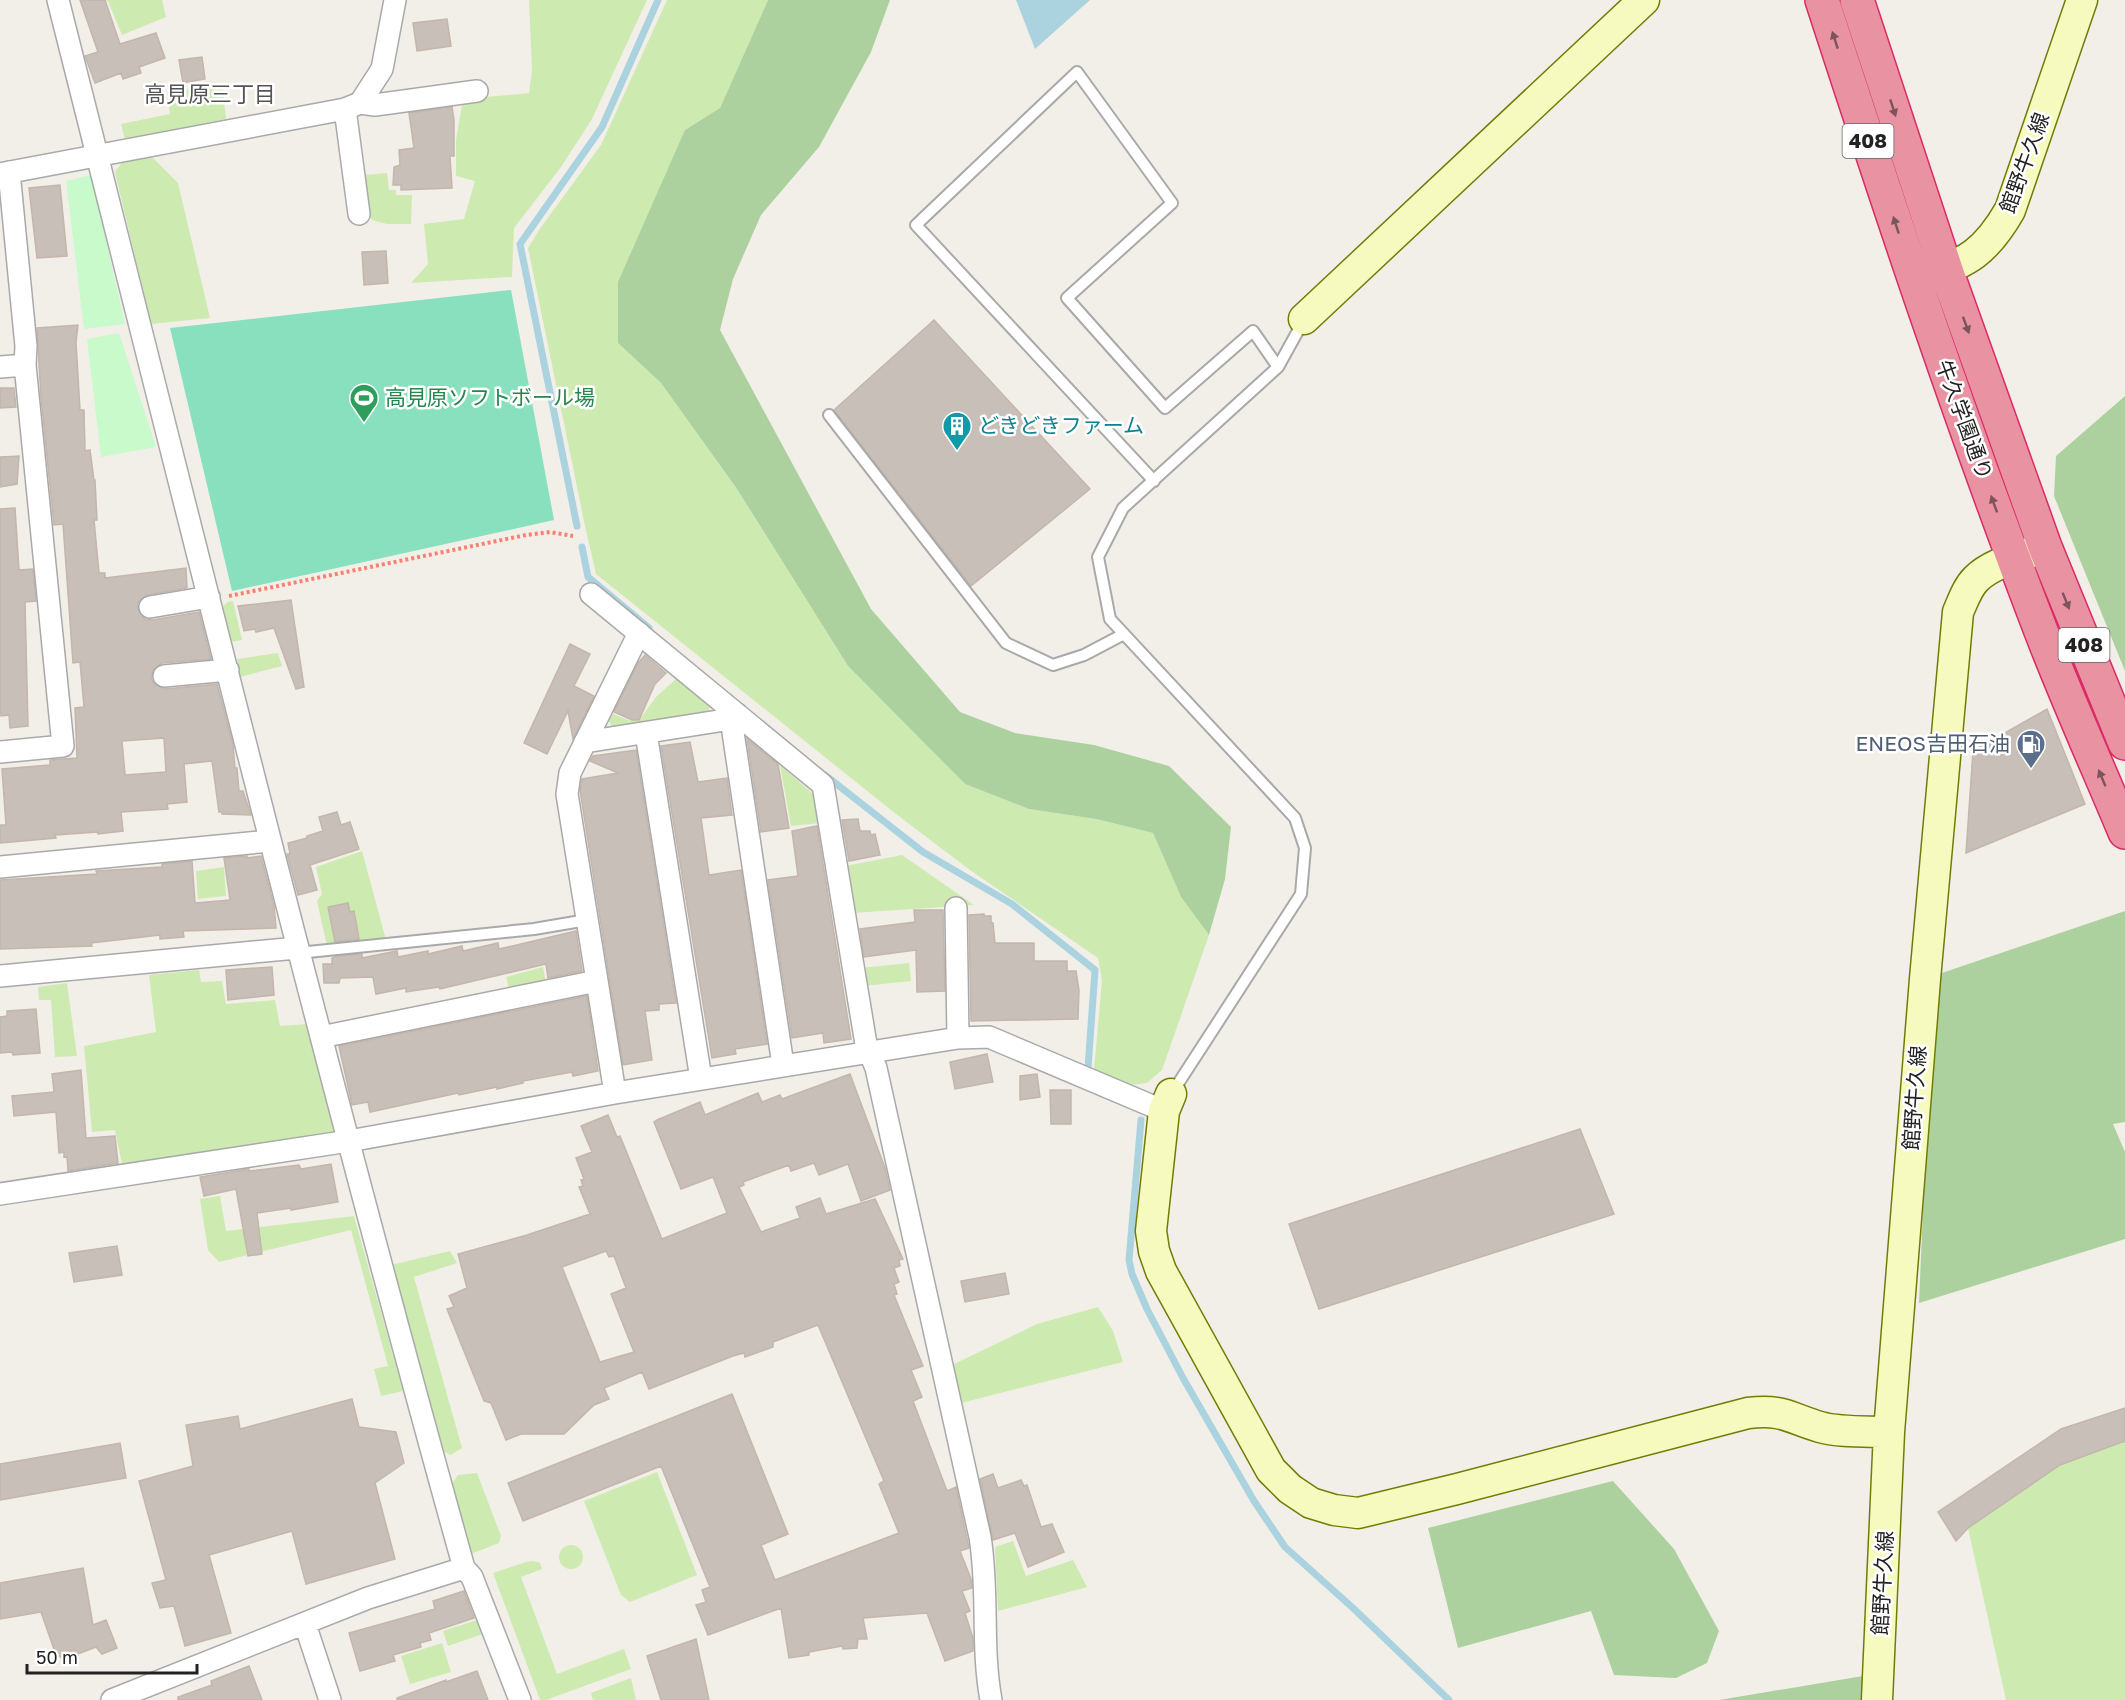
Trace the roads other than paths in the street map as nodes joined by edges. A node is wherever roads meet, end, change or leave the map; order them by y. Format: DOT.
graph roads {
  1 [pos="58,0"];
  2 [pos="395,0"];
  3 [pos="1644,0"];
  4 [pos="1822,0"];
  5 [pos="1857,0"];
  6 [pos="2082,0"];
  7 [pos="477,91"];
  8 [pos="352,106"];
  9 [pos="97,155"];
  10 [pos="5,173"];
  11 [pos="359,214"];
  12 [pos="1946,270"];
  13 [pos="1914,281"];
  14 [pos="1304,320"];
  15 [pos="25,365"];
  16 [pos="0,367"];
  17 [pos="1278,367"];
  18 [pos="829,415"];
  19 [pos="1154,481"];
  20 [pos="2045,546"];
  21 [pos="2014,559"];
  22 [pos="591,594"];
  23 [pos="210,598"];
  24 [pos="150,607"];
  25 [pos="639,633"];
  26 [pos="1124,634"];
  27 [pos="228,670"];
  28 [pos="164,676"];
  29 [pos="734,717"];
  30 [pos="646,732"];
  31 [pos="585,742"];
  32 [pos="2125,743"];
  33 [pos="0,752"];
  34 [pos="2125,832"];
  35 [pos="270,841"];
  36 [pos="0,867"];
  37 [pos="956,908"];
  38 [pos="587,920"];
  39 [pos="298,951"];
  40 [pos="0,976"];
  41 [pos="597,981"];
  42 [pos="321,1037"];
  43 [pos="958,1038"];
  44 [pos="869,1053"];
  45 [pos="783,1065"];
  46 [pos="701,1079"];
  47 [pos="615,1092"];
  48 [pos="1168,1102"];
  49 [pos="350,1141"];
  50 [pos="0,1194"];
  51 [pos="1890,1432"];
  52 [pos="464,1568"];
  53 [pos="305,1624"];
  54 [pos="112,1700"];
  55 [pos="330,1700"];
  56 [pos="520,1700"];
  57 [pos="991,1700"];
  58 [pos="1878,1700"];
  1 -- 9 [label="street"];
  2 -- 8 [label="street"];
  3 -- 14 [label="main road"];
  13 -- 4 [label="highway, 牛久学園通り / 408, one-way"];
  5 -- 12 [label="highway, 牛久学園通り / 408, one-way"];
  6 -- 12 [label="main road, 館野牛久線"];
  7 -- 8 [label="street"];
  8 -- 9 [label="street"];
  8 -- 11 [label="street"];
  9 -- 10 [label="street"];
  9 -- 23 [label="street"];
  10 -- 15 [label="street"];
  12 -- 13 [label="main road, 館野牛久線"];
  12 -- 20 [label="highway, 牛久学園通り / 408, one-way"];
  21 -- 13 [label="highway, 牛久学園通り / 408, one-way"];
  14 -- 17 [label="lane"];
  15 -- 16 [label="street"];
  15 -- 33 [label="street"];
  17 -- 19 [label="lane"];
  17 -- 19 [label="lane"];
  18 -- 26 [label="lane"];
  19 -- 26 [label="lane"];
  20 -- 21 [label="main road, 館野牛久線"];
  20 -- 32 [label="highway, 牛久学園通り / 408, one-way"];
  34 -- 21 [label="highway, 牛久学園通り / 408, one-way"];
  21 -- 51 [label="main road, 館野牛久線"];
  22 -- 25 [label="street"];
  23 -- 24 [label="street"];
  23 -- 27 [label="street"];
  25 -- 29 [label="street"];
  25 -- 31 [label="street"];
  26 -- 48 [label="lane"];
  27 -- 28 [label="street"];
  27 -- 35 [label="street"];
  29 -- 30 [label="street"];
  29 -- 44 [label="street"];
  29 -- 45 [label="street"];
  30 -- 31 [label="street"];
  30 -- 46 [label="street"];
  31 -- 38 [label="street"];
  35 -- 36 [label="street"];
  35 -- 39 [label="street"];
  37 -- 43 [label="street"];
  38 -- 39 [label="lane"];
  38 -- 41 [label="street"];
  39 -- 40 [label="street"];
  39 -- 42 [label="street"];
  41 -- 42 [label="street"];
  41 -- 47 [label="street"];
  42 -- 49 [label="street"];
  43 -- 44 [label="street"];
  43 -- 48 [label="street"];
  44 -- 45 [label="street"];
  44 -- 57 [label="street"];
  45 -- 46 [label="street"];
  46 -- 47 [label="street"];
  47 -- 49 [label="street"];
  48 -- 51 [label="main road"];
  49 -- 50 [label="street"];
  49 -- 52 [label="street"];
  51 -- 58 [label="main road, 館野牛久線"];
  52 -- 53 [label="street"];
  52 -- 56 [label="street"];
  53 -- 54 [label="street"];
  53 -- 55 [label="street"];
}
